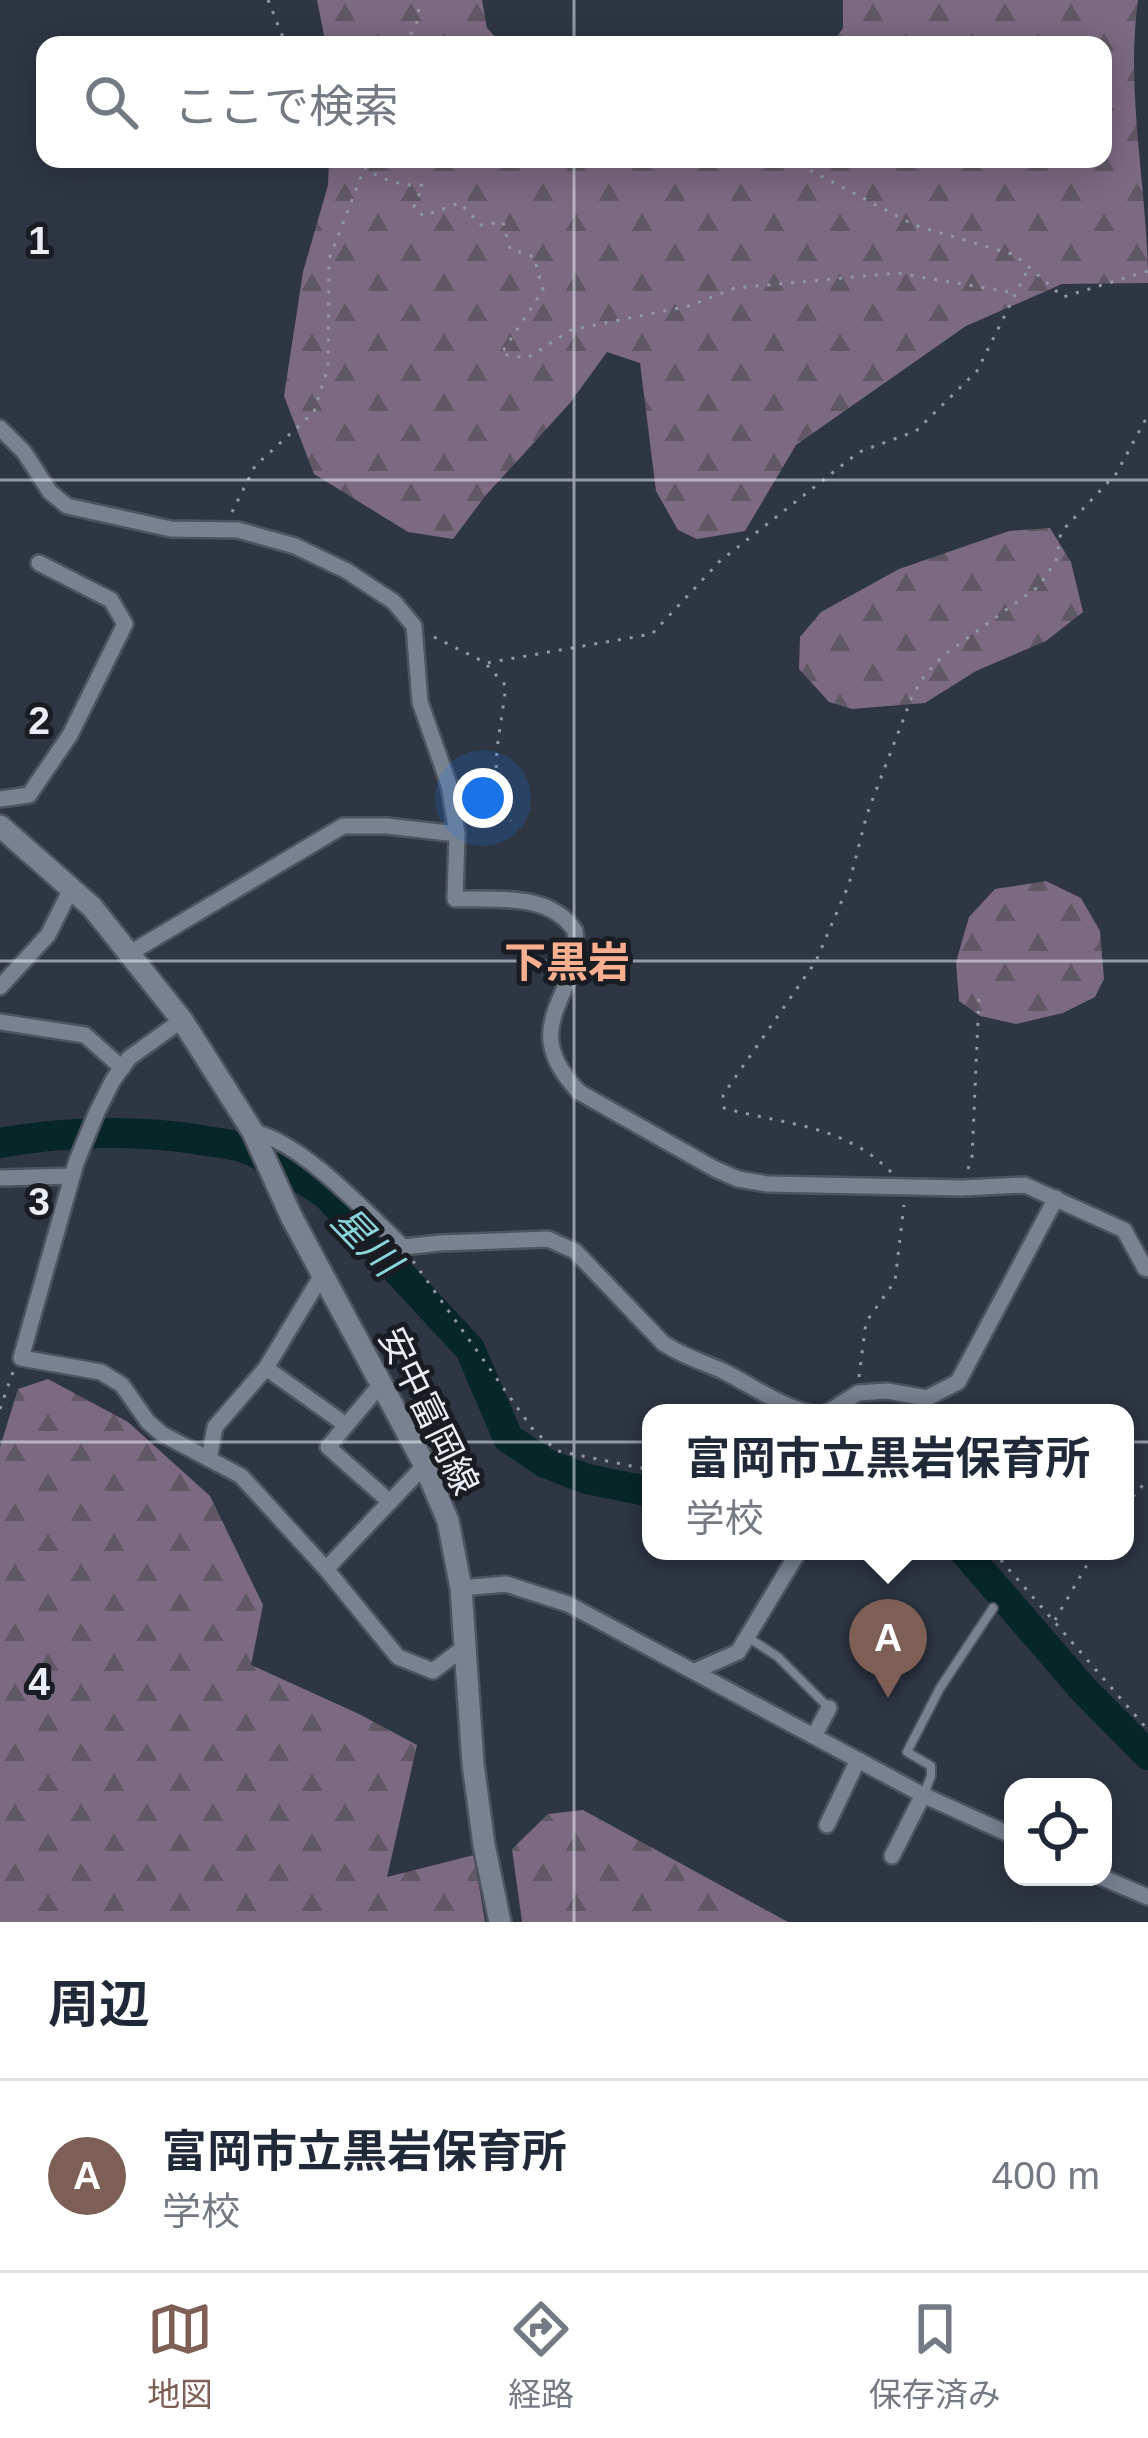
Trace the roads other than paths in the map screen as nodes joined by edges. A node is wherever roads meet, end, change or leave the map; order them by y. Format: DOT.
graph roads {
  1 [pos="0,428"];
  2 [pos="39,563"];
  3 [pos="0,800"];
  4 [pos="0,826"];
  5 [pos="457,834"];
  6 [pos="71,889"];
  7 [pos="130,953"];
  8 [pos="0,987"];
  9 [pos="182,1020"];
  10 [pos="0,1022"];
  11 [pos="122,1068"];
  12 [pos="254,1136"];
  13 [pos="74,1170"];
  14 [pos="0,1178"];
  15 [pos="1056,1198"];
  16 [pos="1148,1269"];
  17 [pos="322,1274"];
  18 [pos="266,1368"];
  19 [pos="381,1384"];
  20 [pos="784,1404"];
  21 [pos="840,1404"];
  22 [pos="346,1425"];
  23 [pos="208,1459"];
  24 [pos="424,1466"];
  25 [pos="390,1502"];
  26 [pos="794,1560"];
  27 [pos="326,1569"];
  28 [pos="461,1588"];
  29 [pos="993,1608"];
  30 [pos="748,1637"];
  31 [pos="466,1646"];
  32 [pos="695,1671"];
  33 [pos="830,1708"];
  34 [pos="814,1736"];
  35 [pos="858,1760"];
  36 [pos="923,1795"];
  37 [pos="827,1825"];
  38 [pos="1004,1832"];
  39 [pos="892,1856"];
  40 [pos="1112,1882"];
  41 [pos="1148,1897"];
  42 [pos="500,1922"];
  1 -- 5 [label="street"];
  2 -- 3 [label="street"];
  4 -- 6 [label="main road, 安中富岡線"];
  5 -- 7 [label="street"];
  5 -- 15 [label="street"];
  6 -- 7 [label="main road, 安中富岡線"];
  6 -- 8 [label="street"];
  7 -- 9 [label="main road, 安中富岡線"];
  9 -- 11 [label="street"];
  9 -- 12 [label="main road, 安中富岡線"];
  10 -- 11 [label="street"];
  11 -- 13 [label="street"];
  12 -- 17 [label="main road, 安中富岡線"];
  12 -- 20 [label="street"];
  13 -- 14 [label="street"];
  13 -- 23 [label="street"];
  15 -- 16 [label="street"];
  15 -- 21 [label="street"];
  17 -- 18 [label="street"];
  17 -- 19 [label="main road, 安中富岡線"];
  18 -- 22 [label="street"];
  18 -- 23 [label="street"];
  19 -- 22 [label="street"];
  19 -- 24 [label="main road, 安中富岡線"];
  22 -- 25 [label="street"];
  23 -- 27 [label="street"];
  24 -- 25 [label="street"];
  24 -- 28 [label="main road, 安中富岡線"];
  25 -- 27 [label="street"];
  26 -- 30 [label="street"];
  27 -- 31 [label="street"];
  28 -- 31 [label="main road, 安中富岡線"];
  28 -- 32 [label="street"];
  29 -- 36 [label="lane"];
  30 -- 32 [label="street"];
  30 -- 33 [label="lane"];
  31 -- 42 [label="main road, 安中富岡線"];
  32 -- 34 [label="street"];
  33 -- 34 [label="street"];
  34 -- 35 [label="street"];
  35 -- 36 [label="street"];
  35 -- 37 [label="street"];
  36 -- 38 [label="street"];
  36 -- 39 [label="street"];
  40 -- 41 [label="street"];
}
